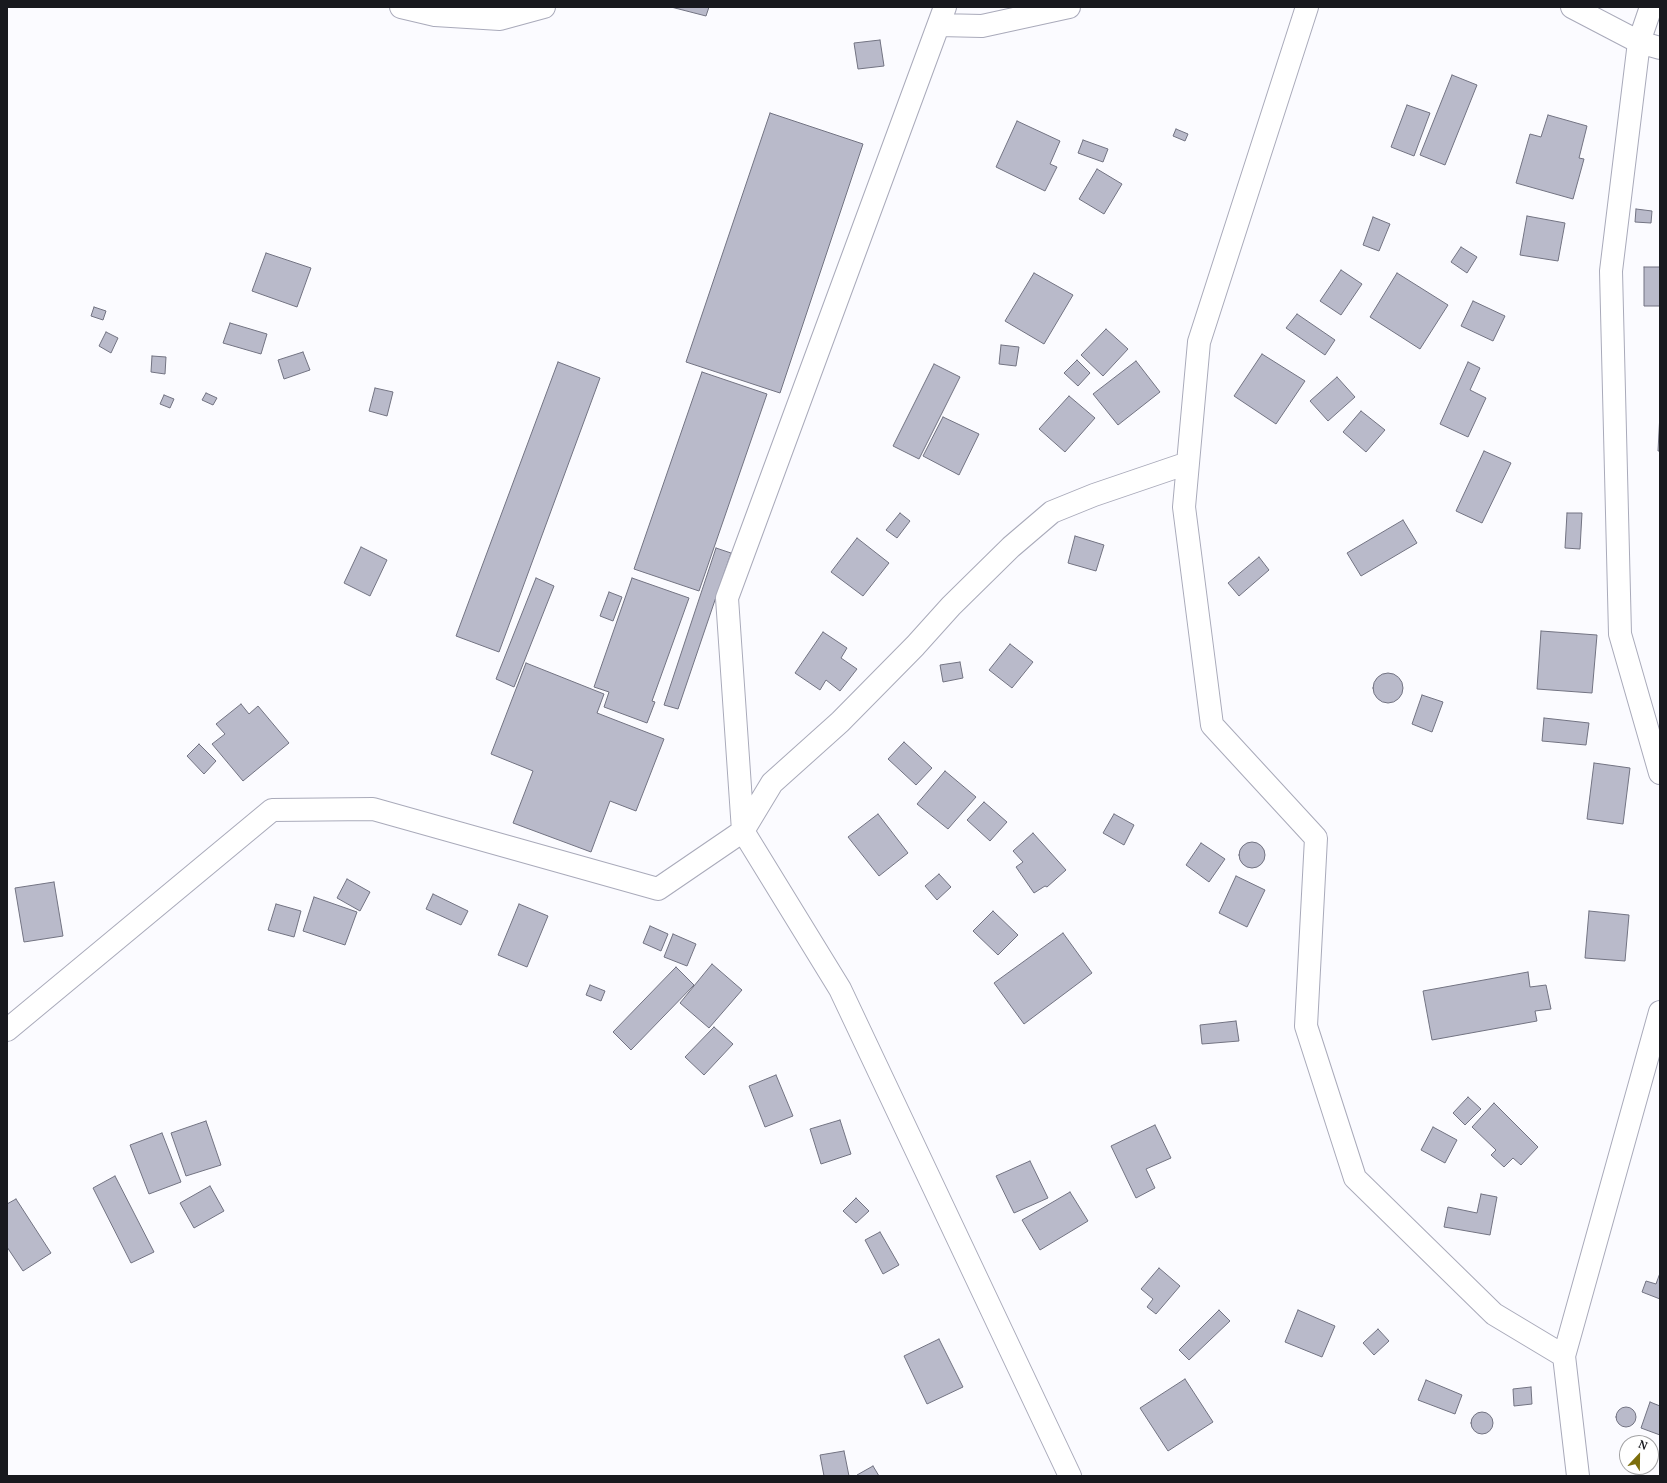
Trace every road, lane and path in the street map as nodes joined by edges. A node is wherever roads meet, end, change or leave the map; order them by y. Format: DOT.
graph roads {
  1 [pos="401,7"];
  2 [pos="544,7"];
  3 [pos="1069,7"];
  4 [pos="1307,7"];
  5 [pos="1572,7"];
  6 [pos="1651,7"];
  7 [pos="942,16"];
  8 [pos="1639,42"];
  9 [pos="1660,48"];
  10 [pos="1188,463"];
  11 [pos="1660,773"];
  12 [pos="743,831"];
  13 [pos="1660,1012"];
  14 [pos="7,1030"];
  15 [pos="1564,1356"];
  16 [pos="1070,1476"];
  17 [pos="1578,1476"];
  1 -- 2 [label="street"];
  3 -- 7 [label="street"];
  4 -- 10 [label="street"];
  5 -- 8 [label="street"];
  6 -- 8 [label="street"];
  7 -- 12 [label="street"];
  8 -- 9 [label="street"];
  8 -- 11 [label="street"];
  10 -- 12 [label="street"];
  10 -- 15 [label="street"];
  12 -- 14 [label="street"];
  12 -- 16 [label="street"];
  13 -- 15 [label="street"];
  15 -- 17 [label="street"];
}
